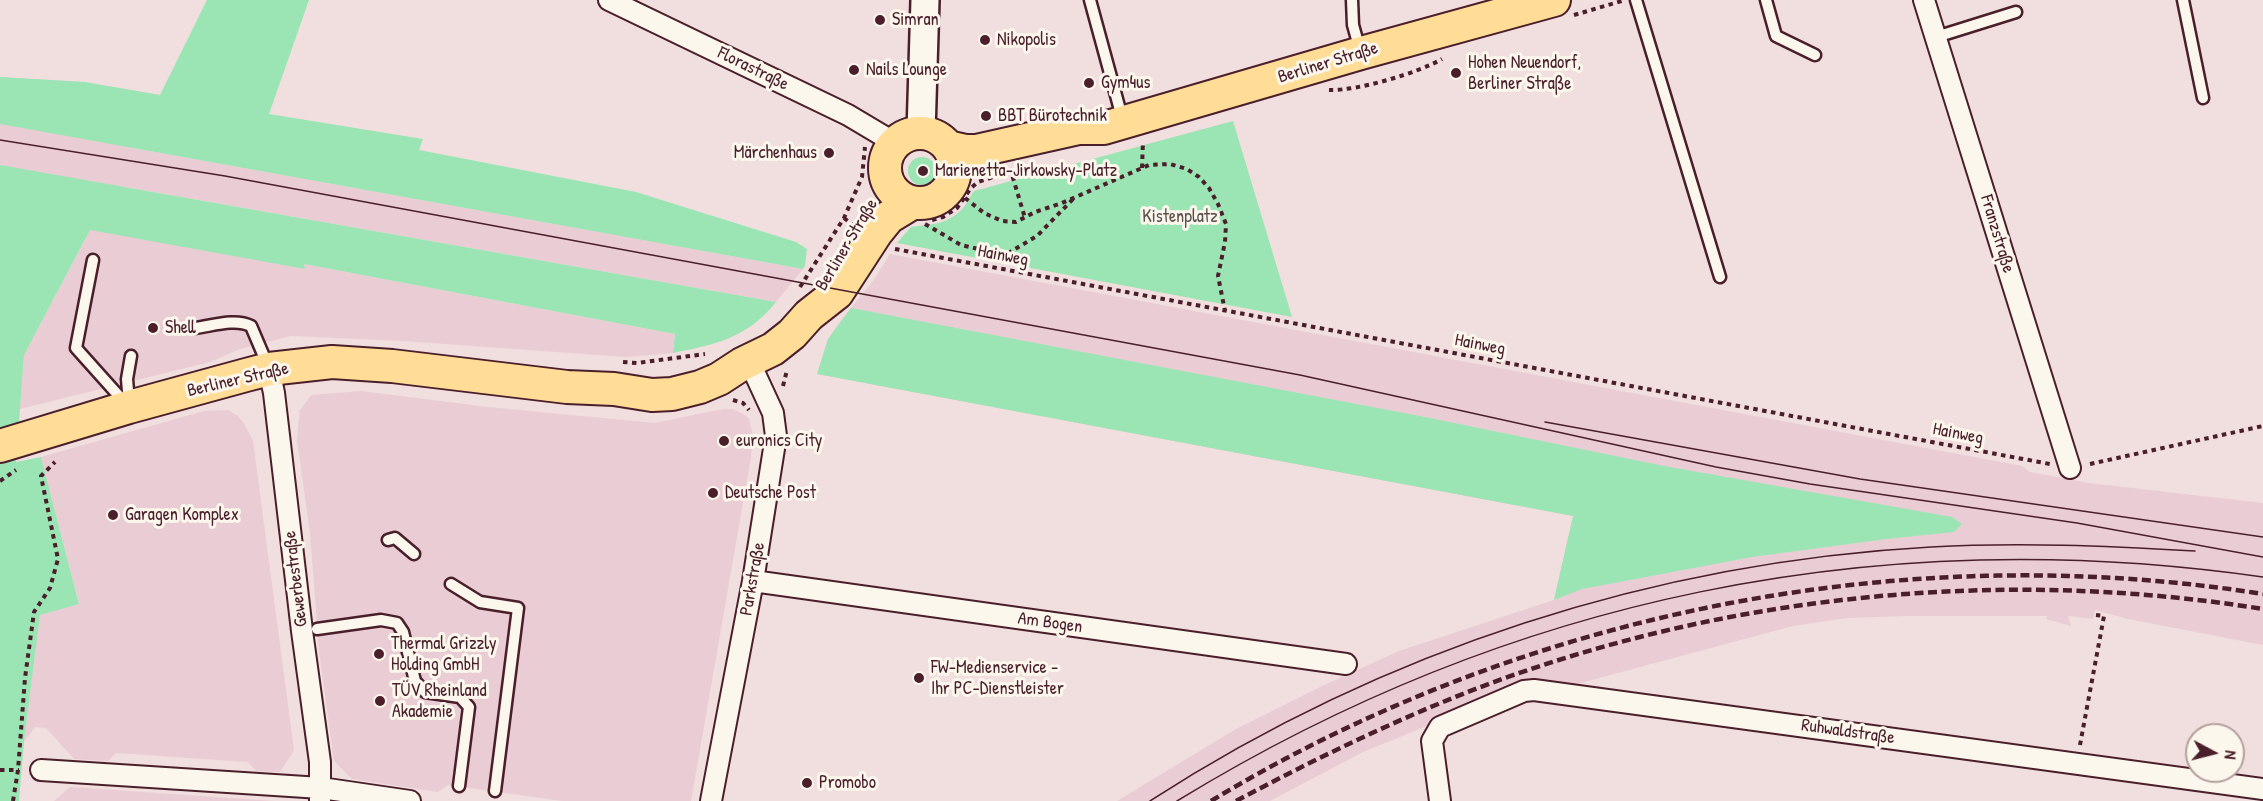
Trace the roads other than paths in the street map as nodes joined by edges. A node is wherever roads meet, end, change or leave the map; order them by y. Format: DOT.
graph roads {
  1 [pos="609,0"];
  2 [pos="925,0"];
  3 [pos="1090,0"];
  4 [pos="1352,0"];
  5 [pos="1554,0"];
  6 [pos="1636,0"];
  7 [pos="1766,0"];
  8 [pos="1924,0"];
  9 [pos="2183,0"];
  10 [pos="2016,12"];
  11 [pos="1936,37"];
  12 [pos="1360,53"];
  13 [pos="1815,55"];
  14 [pos="2204,98"];
  15 [pos="1124,129"];
  16 [pos="896,135"];
  17 [pos="948,147"];
  18 [pos="886,176"];
  19 [pos="957,193"];
  20 [pos="912,203"];
  21 [pos="93,260"];
  22 [pos="1720,277"];
  23 [pos="803,303"];
  24 [pos="195,328"];
  25 [pos="131,356"];
  26 [pos="745,363"];
  27 [pos="269,369"];
  28 [pos="129,407"];
  29 [pos="6,445"];
  30 [pos="2070,468"];
  31 [pos="388,540"];
  32 [pos="414,554"];
  33 [pos="753,581"];
  34 [pos="451,584"];
  35 [pos="317,629"];
  36 [pos="1346,664"];
  37 [pos="41,770"];
  38 [pos="459,786"];
  39 [pos="2263,789"];
  40 [pos="495,791"];
  41 [pos="320,795"];
  42 [pos="410,801"];
  43 [pos="711,801"];
  44 [pos="1440,801"];
  1 -- 16 [label="street, Florastraße"];
  2 -- 16 [label="main road"];
  3 -- 15 [label="lane"];
  4 -- 12 [label="lane"];
  5 -- 12 [label="main road, Berliner Straße"];
  6 -- 22 [label="lane"];
  7 -- 13 [label="lane"];
  8 -- 11 [label="street, Franzstraße"];
  9 -- 14 [label="lane"];
  10 -- 11 [label="lane"];
  11 -- 30 [label="street, Franzstraße"];
  12 -- 15 [label="main road, Berliner Straße"];
  15 -- 17 [label="main road, Berliner Straße"];
  15 -- 19 [label="main road, Berliner Straße"];
  16 -- 17 [label="main road"];
  16 -- 18 [label="main road"];
  17 -- 19 [label="main road"];
  18 -- 20 [label="main road"];
  18 -- 23 [label="main road, Berliner Straße"];
  19 -- 20 [label="main road"];
  20 -- 23 [label="main road, Berliner Straße"];
  21 -- 28 [label="lane"];
  23 -- 26 [label="main road, Berliner Straße"];
  24 -- 27 [label="lane"];
  25 -- 28 [label="lane"];
  26 -- 27 [label="main road, Berliner Straße"];
  26 -- 33 [label="street, Parkstraße"];
  27 -- 28 [label="main road, Berliner Straße"];
  27 -- 41 [label="street, Gewerbestraße"];
  28 -- 29 [label="main road, Berliner Straße"];
  31 -- 32 [label="lane"];
  33 -- 36 [label="street, Am Bogen"];
  33 -- 43 [label="street, Parkstraße"];
  34 -- 40 [label="lane"];
  35 -- 38 [label="lane"];
  37 -- 41 [label="street"];
  39 -- 44 [label="street, Ruhwaldstraße"];
  41 -- 42 [label="street"];
}
